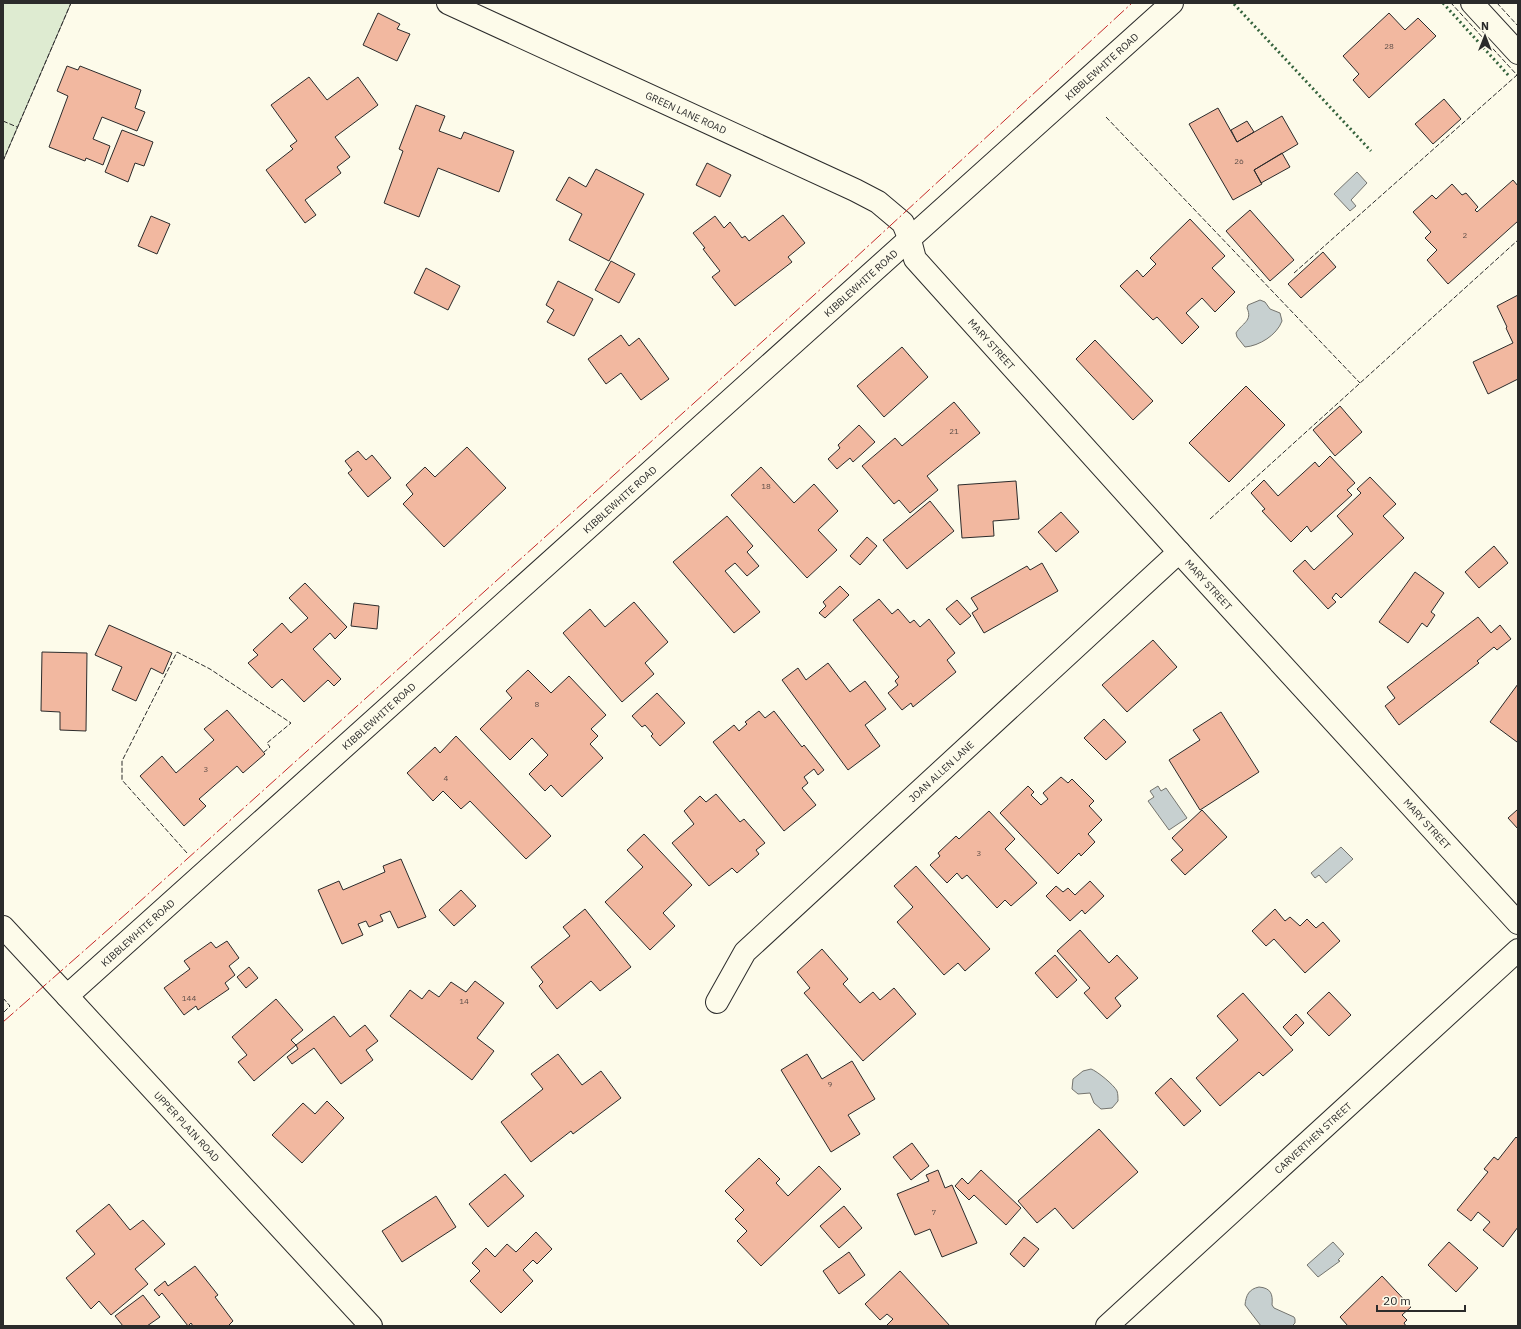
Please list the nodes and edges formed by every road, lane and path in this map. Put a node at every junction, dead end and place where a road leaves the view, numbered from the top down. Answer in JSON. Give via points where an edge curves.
{"nodes":[{"id":1,"x":448,"y":3,"type":"edge"},
{"id":2,"x":1172,"y":3,"type":"edge"},
{"id":3,"x":1472,"y":3,"type":"edge"},
{"id":4,"x":1518,"y":53,"type":"edge"},
{"id":5,"x":910,"y":240,"type":"junction"},
{"id":6,"x":1179,"y":552,"type":"junction"},
{"id":7,"x":1518,"y":923,"type":"edge"},
{"id":8,"x":3,"y":926,"type":"edge"},
{"id":9,"x":1518,"y":950,"type":"edge"},
{"id":10,"x":67,"y":996,"type":"junction"},
{"id":11,"x":717,"y":1002,"type":"dead end"},
{"id":12,"x":371,"y":1326,"type":"edge"},
{"id":13,"x":1107,"y":1326,"type":"edge"}],
"edges":[{"from":1,"to":5,"type":"street","name":"GREEN LANE ROAD","via":[[855,190],[878,202],[903,223]]},
{"from":2,"to":5,"type":"street","name":"KIBBLEWHITE ROAD"},
{"from":3,"to":4,"type":"street"},
{"from":5,"to":6,"type":"street","name":"MARY STREET","via":[[915,259]]},
{"from":5,"to":10,"type":"street","name":"KIBBLEWHITE ROAD"},
{"from":6,"to":7,"type":"street","name":"MARY STREET"},
{"from":6,"to":11,"type":"street","name":"JOAN ALLEN LANE","via":[[745,952]]},
{"from":8,"to":10,"type":"street","name":"UPPER PLAIN ROAD"},
{"from":9,"to":13,"type":"street","name":"CARVERTHEN STREET"},
{"from":10,"to":12,"type":"street","name":"UPPER PLAIN ROAD"}]}
